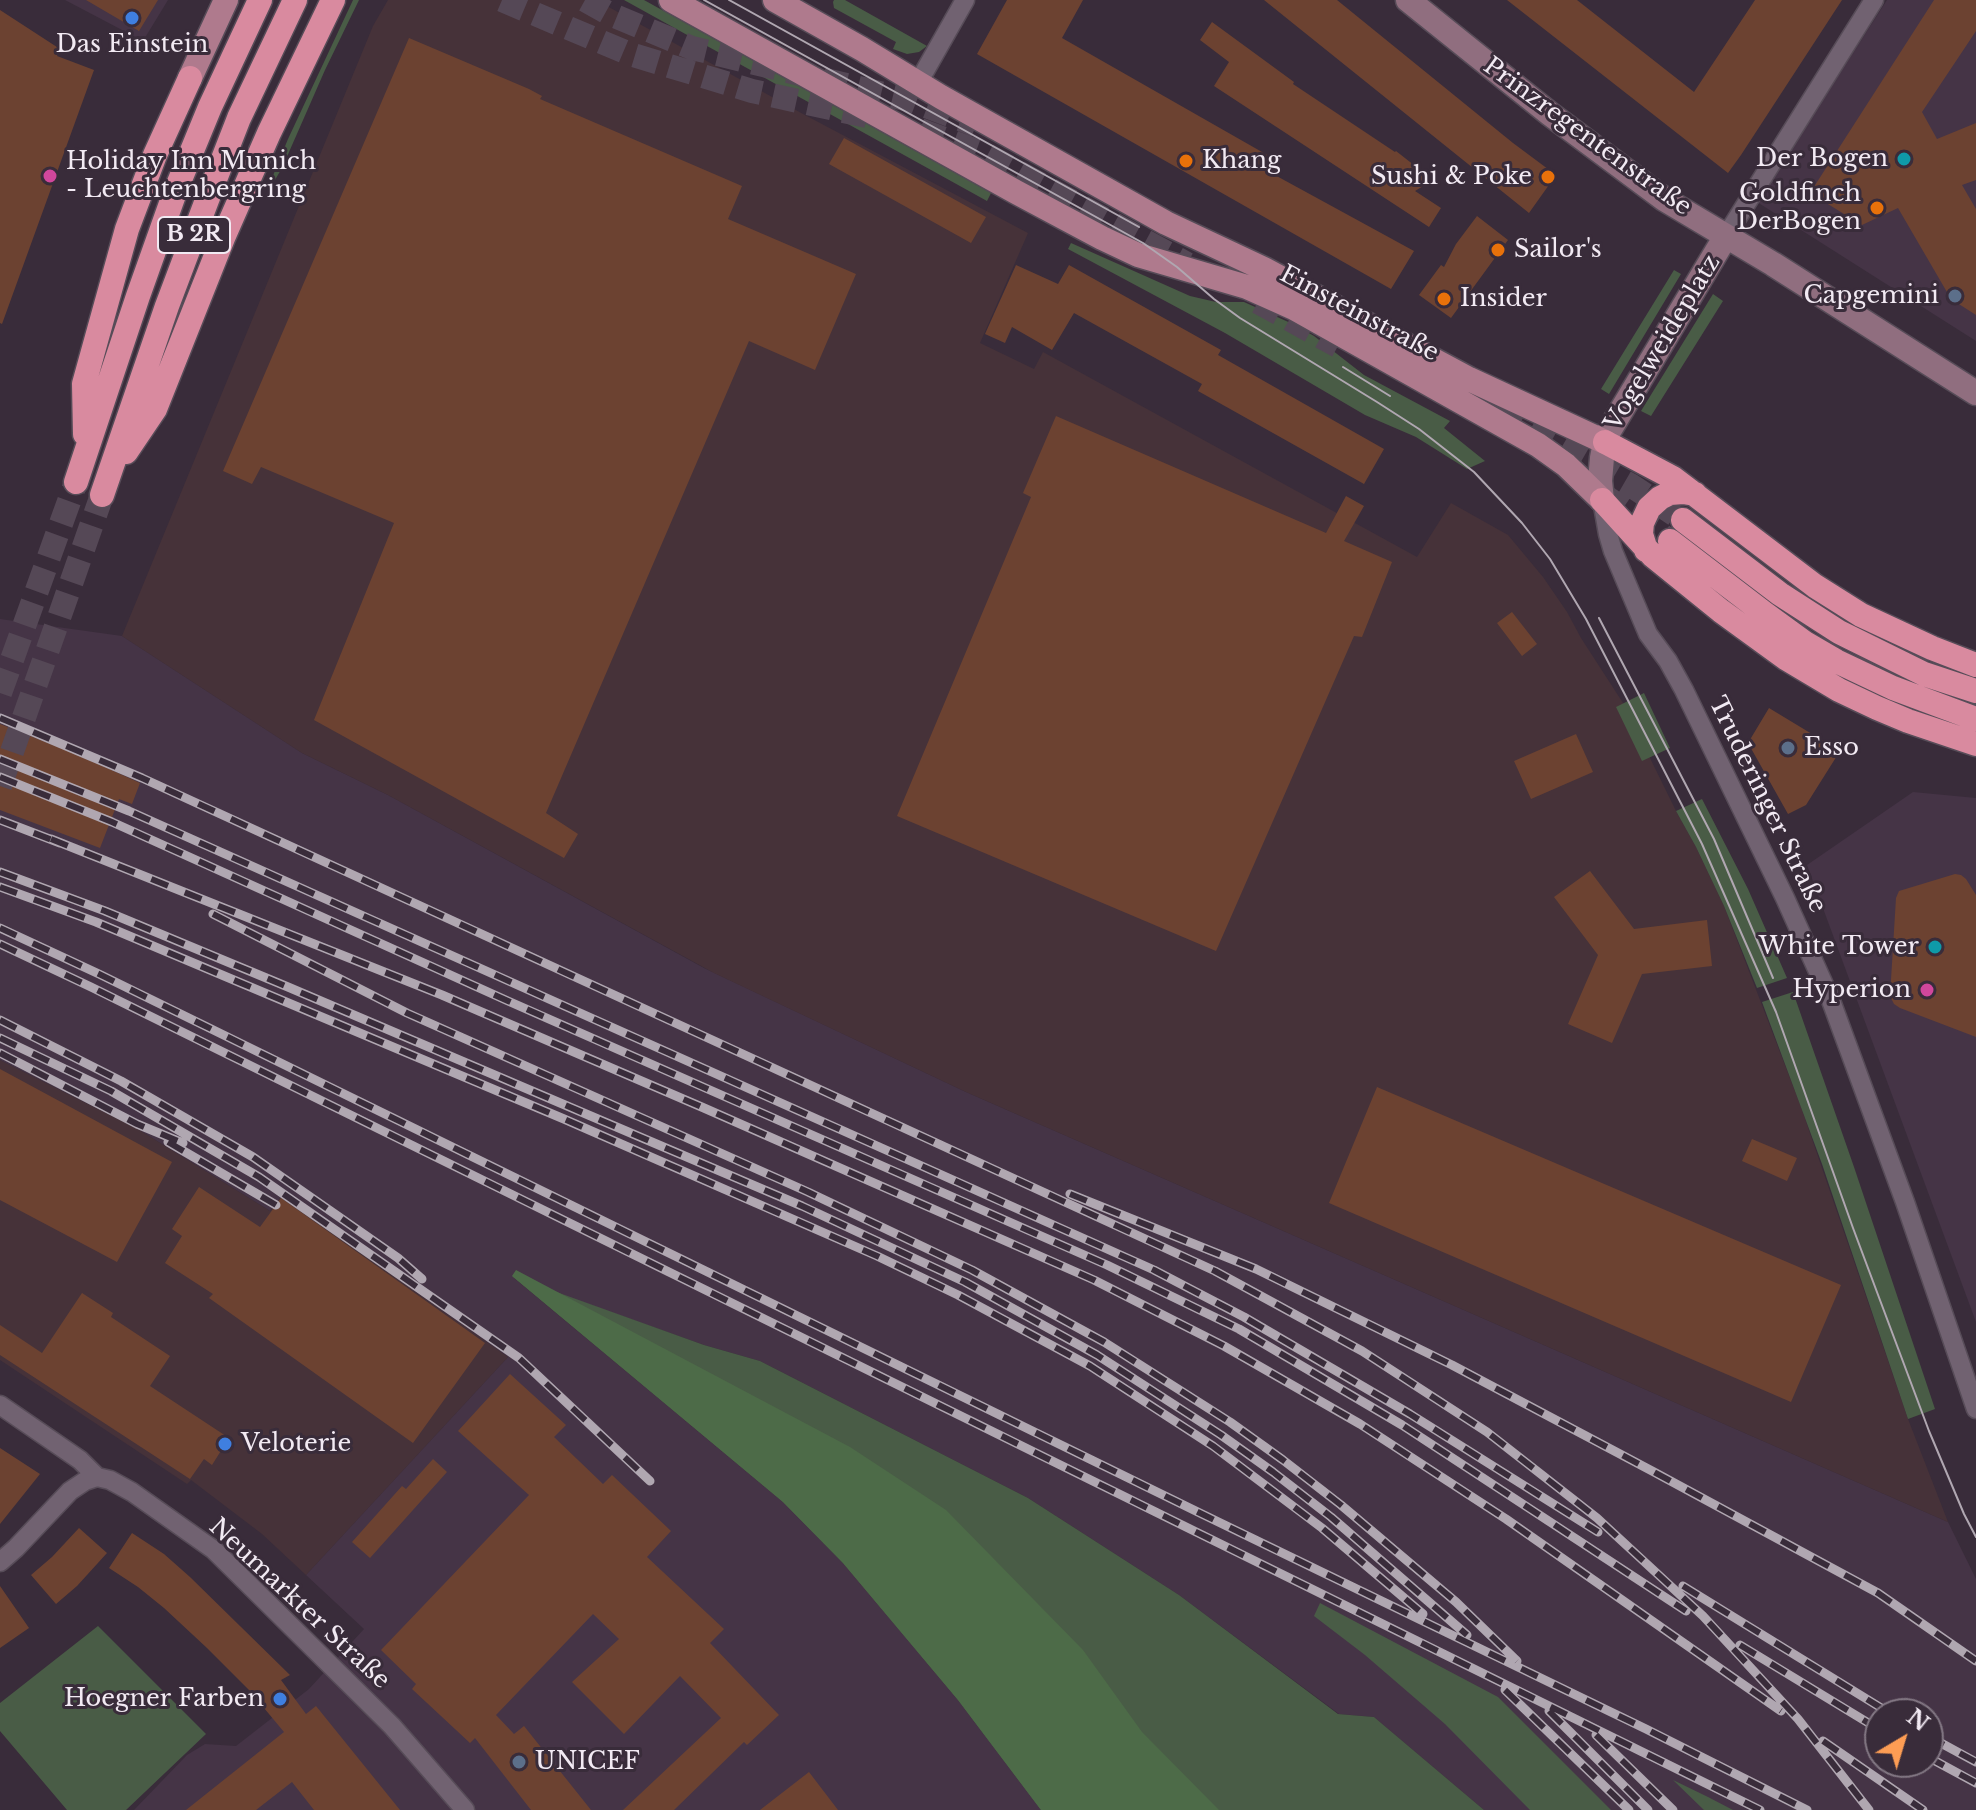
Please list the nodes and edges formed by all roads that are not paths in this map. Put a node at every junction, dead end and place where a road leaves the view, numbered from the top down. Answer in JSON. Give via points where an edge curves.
{"nodes":[{"id":1,"x":226,"y":0,"type":"edge"},
{"id":2,"x":260,"y":0,"type":"edge"},
{"id":3,"x":295,"y":0,"type":"edge"},
{"id":4,"x":333,"y":0,"type":"edge"},
{"id":5,"x":671,"y":0,"type":"edge"},
{"id":6,"x":775,"y":0,"type":"edge"},
{"id":7,"x":965,"y":0,"type":"edge"},
{"id":8,"x":1408,"y":0,"type":"edge"},
{"id":9,"x":1874,"y":0,"type":"edge"},
{"id":10,"x":190,"y":78,"type":"joint"},
{"id":11,"x":918,"y":83,"type":"junction"},
{"id":12,"x":1726,"y":236,"type":"junction"},
{"id":13,"x":1976,"y":393,"type":"edge"},
{"id":14,"x":1605,"y":442,"type":"junction"},
{"id":15,"x":85,"y":453,"type":"junction"},
{"id":16,"x":76,"y":482,"type":"tunnel mouth"},
{"id":17,"x":1695,"y":494,"type":"junction"},
{"id":18,"x":1602,"y":500,"type":"junction"},
{"id":19,"x":1683,"y":520,"type":"tunnel mouth"},
{"id":20,"x":1670,"y":541,"type":"tunnel mouth"},
{"id":21,"x":1646,"y":550,"type":"junction"},
{"id":22,"x":1976,"y":665,"type":"edge"},
{"id":23,"x":1976,"y":691,"type":"edge"},
{"id":24,"x":1976,"y":719,"type":"edge"},
{"id":25,"x":1976,"y":744,"type":"edge"},
{"id":26,"x":0,"y":1405,"type":"edge"},
{"id":27,"x":1976,"y":1409,"type":"edge"},
{"id":28,"x":97,"y":1477,"type":"junction"},
{"id":29,"x":0,"y":1562,"type":"edge"},
{"id":30,"x":465,"y":1810,"type":"edge"}],
"edges":[{"from":1,"to":10,"type":"main road","number":"B 2R"},
{"from":2,"to":15,"type":"highway","number":"B 2R","via":[[175,192]]},
{"from":3,"to":4,"type":"highway","number":"B 2R","via":[[207,200],[106,486],[155,409],[223,238]]},
{"from":5,"to":18,"type":"main road","name":"Einsteinstraße","via":[[1102,238],[1294,308],[1530,439]]},
{"from":6,"to":11,"type":"main road","name":"Einsteinstraße"},
{"from":7,"to":11,"type":"street"},
{"from":8,"to":12,"type":"main road","name":"Prinzregentenstraße","via":[[1664,199]]},
{"from":9,"to":12,"type":"street"},
{"from":10,"to":15,"type":"highway","number":"B 2R","via":[[123,243],[84,384]]},
{"from":11,"to":14,"type":"main road","name":"Einsteinstraße","via":[[1166,223],[1469,379]]},
{"from":12,"to":13,"type":"main road","name":"Prinzregentenstraße"},
{"from":12,"to":14,"type":"main road","name":"Vogelweideplatz"},
{"from":14,"to":17,"type":"highway","name":"Einsteinstraße"},
{"from":14,"to":18,"type":"main road","name":"Vogelweideplatz"},
{"from":15,"to":16,"type":"highway","number":"B 2R"},
{"from":17,"to":21,"type":"highway","via":[[1670,493],[1649,508],[1641,527]]},
{"from":17,"to":22,"type":"highway","name":"Einsteinstraße","via":[[1861,615]]},
{"from":18,"to":21,"type":"highway","name":"Einsteinstraße"},
{"from":18,"to":27,"type":"street","name":"Truderinger Straße","via":[[1613,551],[1648,634],[1684,690],[1830,998]]},
{"from":19,"to":23,"type":"highway","via":[[1839,632],[1924,674]]},
{"from":20,"to":24,"type":"highway","via":[[1805,643],[1893,688]]},
{"from":21,"to":25,"type":"highway","name":"Einsteinstraße","via":[[1810,674],[1877,708]]},
{"from":26,"to":28,"type":"street","name":"Neumarkter Straße"},
{"from":28,"to":29,"type":"street","via":[[70,1491]]},
{"from":28,"to":30,"type":"street","name":"Neumarkter Straße","via":[[132,1492],[214,1550],[392,1726]]}]}
